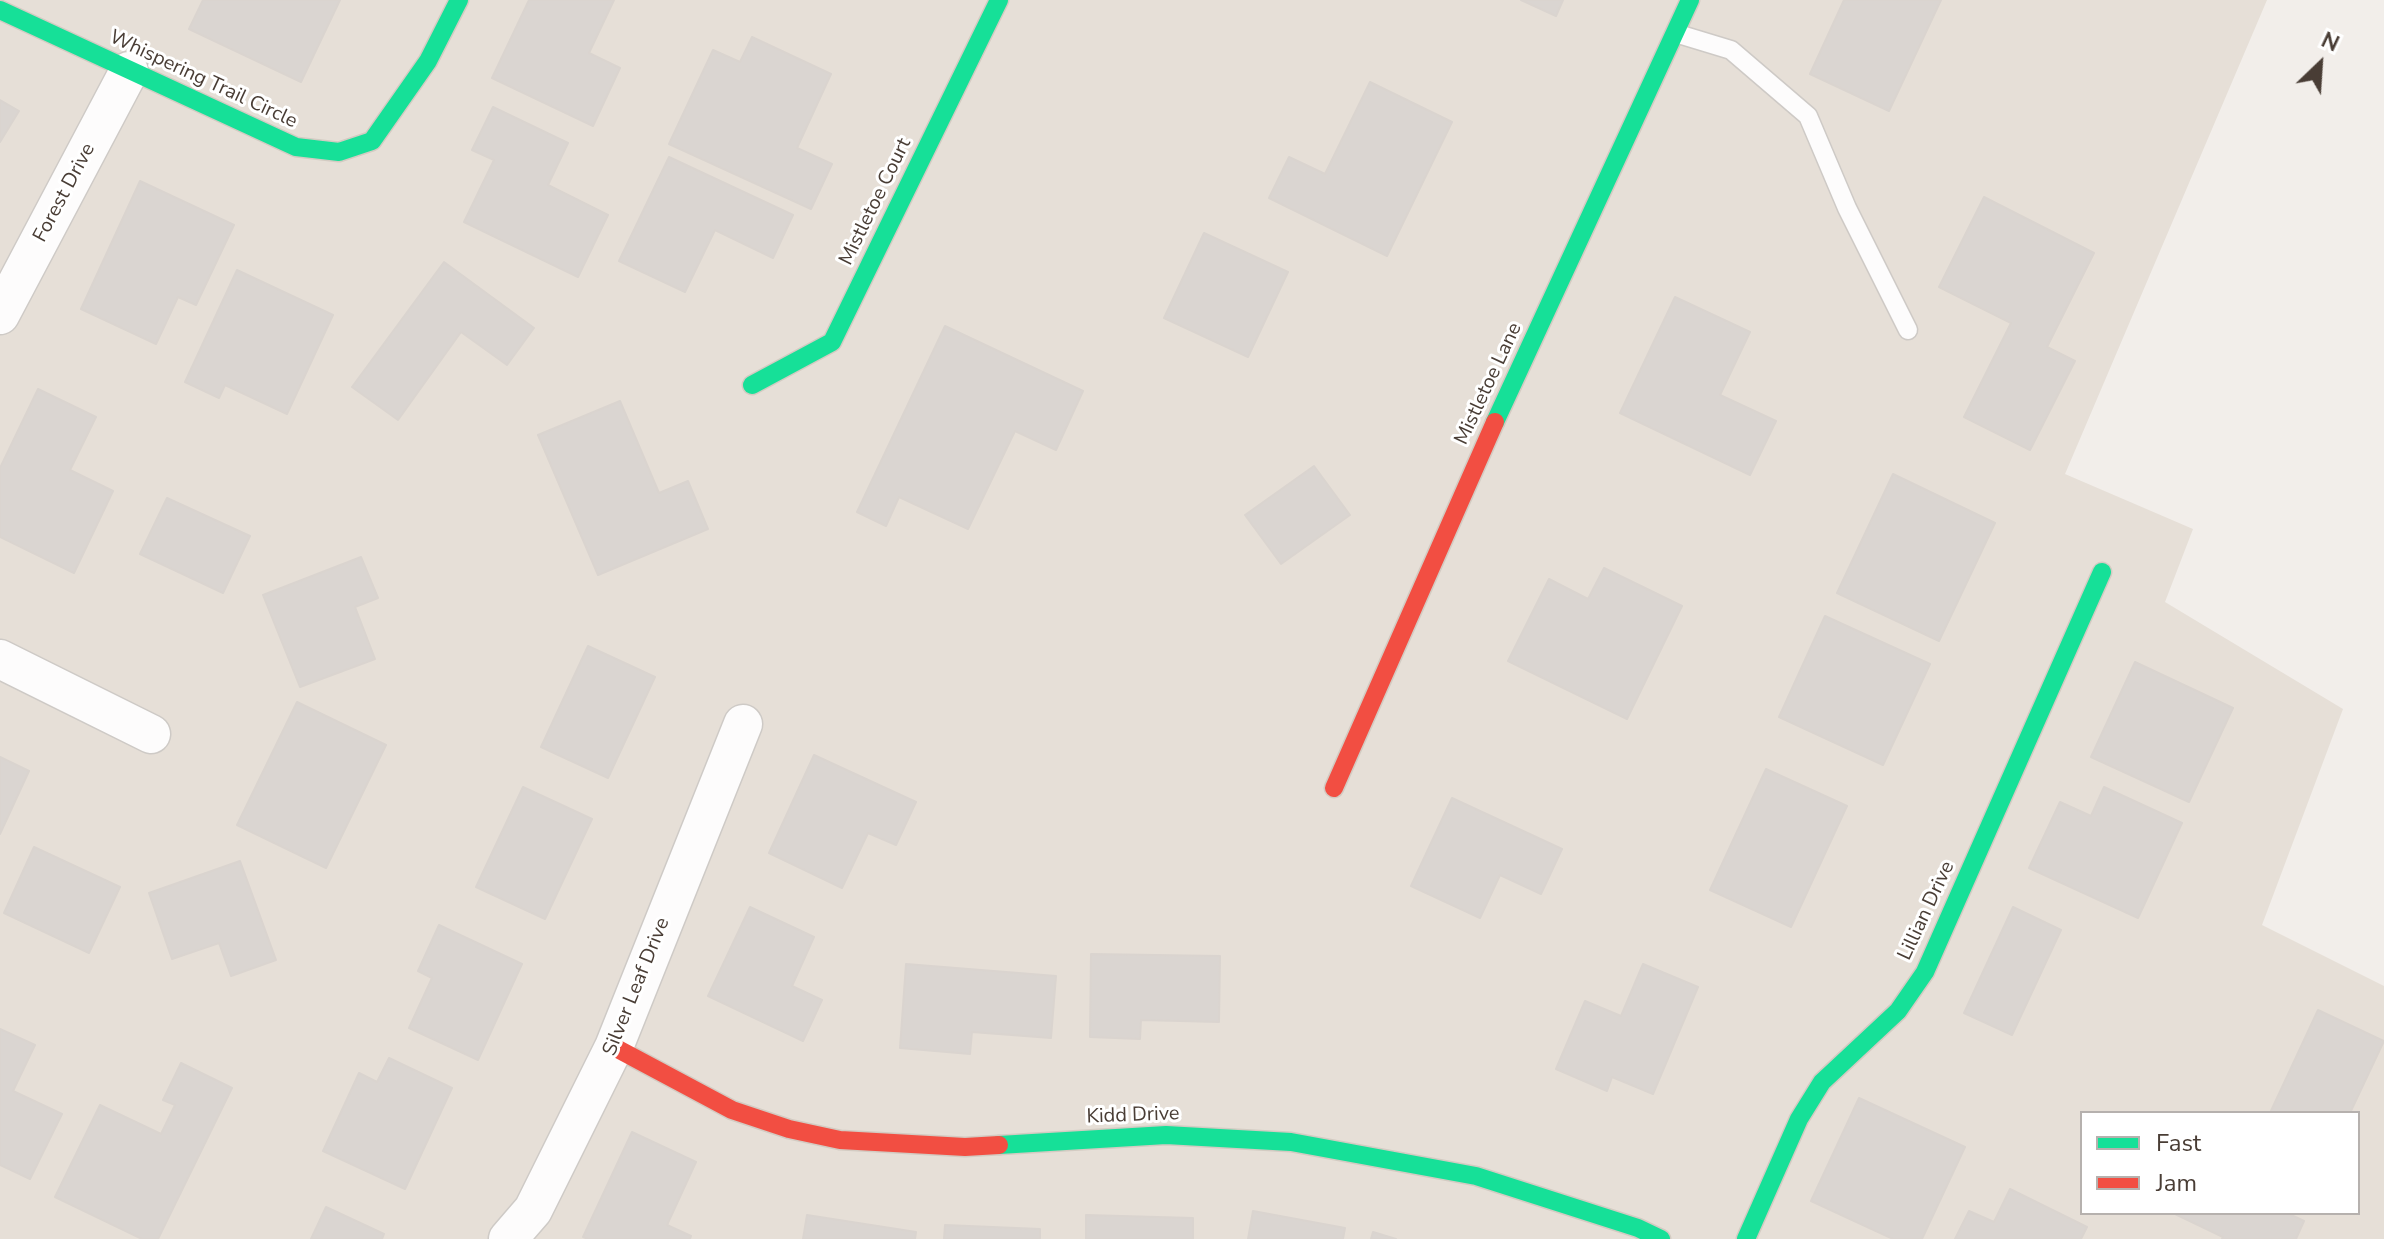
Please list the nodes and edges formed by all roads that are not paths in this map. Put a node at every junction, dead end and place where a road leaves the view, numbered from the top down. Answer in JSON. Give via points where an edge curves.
{"nodes":[{"id":1,"x":459,"y":0,"type":"edge"},
{"id":2,"x":999,"y":0,"type":"edge"},
{"id":3,"x":1690,"y":0,"type":"edge"},
{"id":4,"x":0,"y":10,"type":"edge"},
{"id":5,"x":1675,"y":33,"type":"junction"},
{"id":6,"x":129,"y":71,"type":"junction"},
{"id":7,"x":0,"y":315,"type":"edge"},
{"id":8,"x":1908,"y":330,"type":"dead end"},
{"id":9,"x":752,"y":385,"type":"dead end"},
{"id":10,"x":2102,"y":572,"type":"dead end"},
{"id":11,"x":0,"y":659,"type":"edge"},
{"id":12,"x":743,"y":724,"type":"dead end"},
{"id":13,"x":151,"y":734,"type":"dead end"},
{"id":14,"x":1334,"y":788,"type":"dead end"},
{"id":15,"x":614,"y":1047,"type":"junction"},
{"id":16,"x":508,"y":1239,"type":"edge"},
{"id":17,"x":1661,"y":1239,"type":"edge"},
{"id":18,"x":1746,"y":1239,"type":"edge"}],
"edges":[{"from":1,"to":6,"type":"street","name":"Whispering Trail Circle","via":[[428,61],[372,141],[339,152],[296,147]]},
{"from":2,"to":9,"type":"street","name":"Mistletoe Court","via":[[832,342]]},
{"from":3,"to":5,"type":"street","name":"Mistletoe Lane"},
{"from":4,"to":6,"type":"street","name":"Whispering Trail Circle"},
{"from":5,"to":8,"type":"lane","via":[[1731,50],[1808,116]]},
{"from":5,"to":14,"type":"street","name":"Mistletoe Lane"},
{"from":6,"to":7,"type":"street","name":"Forest Drive"},
{"from":10,"to":18,"type":"street","name":"Lillian Drive","via":[[1925,972],[1898,1011],[1822,1082],[1799,1119]]},
{"from":11,"to":13,"type":"street"},
{"from":12,"to":15,"type":"street","name":"Silver Leaf Drive"},
{"from":15,"to":16,"type":"street","name":"Silver Leaf Drive","via":[[533,1210]]},
{"from":15,"to":17,"type":"street","name":"Kidd Drive","via":[[732,1110],[840,1140],[965,1147],[1166,1135],[1291,1142],[1476,1176]]}]}
